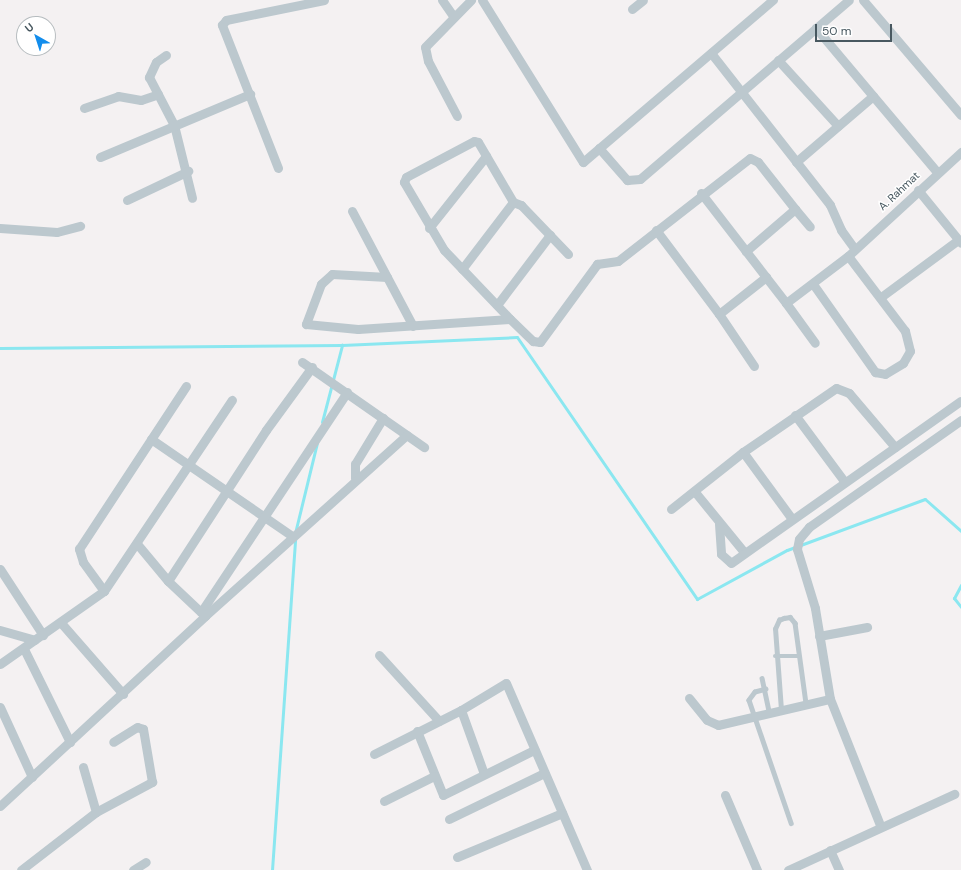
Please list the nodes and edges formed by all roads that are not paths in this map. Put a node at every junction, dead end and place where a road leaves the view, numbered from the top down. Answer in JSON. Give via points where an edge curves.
{"nodes":[{"id":1,"x":324,"y":0,"type":"edge"},
{"id":2,"x":442,"y":0,"type":"edge"},
{"id":3,"x":471,"y":0,"type":"edge"},
{"id":4,"x":482,"y":0,"type":"edge"},
{"id":5,"x":643,"y":0,"type":"edge"},
{"id":6,"x":773,"y":0,"type":"edge"},
{"id":7,"x":849,"y":0,"type":"edge"},
{"id":8,"x":864,"y":0,"type":"edge"},
{"id":9,"x":632,"y":9,"type":"dead end"},
{"id":10,"x":453,"y":16,"type":"junction"},
{"id":11,"x":816,"y":28,"type":"junction"},
{"id":12,"x":711,"y":53,"type":"junction"},
{"id":13,"x":166,"y":55,"type":"dead end"},
{"id":14,"x":778,"y":60,"type":"junction"},
{"id":15,"x":742,"y":91,"type":"junction"},
{"id":16,"x":158,"y":94,"type":"junction"},
{"id":17,"x":250,"y":94,"type":"junction"},
{"id":18,"x":873,"y":96,"type":"junction"},
{"id":19,"x":84,"y":108,"type":"dead end"},
{"id":20,"x":961,"y":115,"type":"edge"},
{"id":21,"x":457,"y":116,"type":"dead end"},
{"id":22,"x":174,"y":125,"type":"junction"},
{"id":23,"x":838,"y":126,"type":"junction"},
{"id":24,"x":599,"y":148,"type":"junction"},
{"id":25,"x":961,"y":152,"type":"edge"},
{"id":26,"x":486,"y":156,"type":"junction"},
{"id":27,"x":100,"y":157,"type":"dead end"},
{"id":28,"x":796,"y":162,"type":"junction"},
{"id":29,"x":278,"y":168,"type":"dead end"},
{"id":30,"x":188,"y":171,"type":"junction"},
{"id":31,"x":937,"y":172,"type":"junction"},
{"id":32,"x":918,"y":190,"type":"junction"},
{"id":33,"x":701,"y":193,"type":"junction"},
{"id":34,"x":192,"y":198,"type":"dead end"},
{"id":35,"x":127,"y":200,"type":"dead end"},
{"id":36,"x":513,"y":202,"type":"junction"},
{"id":37,"x":795,"y":209,"type":"junction"},
{"id":38,"x":352,"y":211,"type":"dead end"},
{"id":39,"x":80,"y":226,"type":"dead end"},
{"id":40,"x":810,"y":227,"type":"dead end"},
{"id":41,"x":0,"y":228,"type":"edge"},
{"id":42,"x":429,"y":228,"type":"junction"},
{"id":43,"x":656,"y":230,"type":"junction"},
{"id":44,"x":550,"y":235,"type":"junction"},
{"id":45,"x":960,"y":242,"type":"edge"},
{"id":46,"x":854,"y":248,"type":"junction"},
{"id":47,"x":746,"y":251,"type":"junction"},
{"id":48,"x":568,"y":254,"type":"dead end"},
{"id":49,"x":848,"y":256,"type":"junction"},
{"id":50,"x":462,"y":269,"type":"junction"},
{"id":51,"x":387,"y":277,"type":"junction"},
{"id":52,"x":766,"y":277,"type":"junction"},
{"id":53,"x":813,"y":284,"type":"junction"},
{"id":54,"x":881,"y":297,"type":"junction"},
{"id":55,"x":786,"y":303,"type":"junction"},
{"id":56,"x":497,"y":304,"type":"junction"},
{"id":57,"x":719,"y":314,"type":"junction"},
{"id":58,"x":510,"y":319,"type":"junction"},
{"id":59,"x":413,"y":326,"type":"junction"},
{"id":60,"x":815,"y":343,"type":"dead end"},
{"id":61,"x":302,"y":362,"type":"dead end"},
{"id":62,"x":754,"y":366,"type":"dead end"},
{"id":63,"x":312,"y":367,"type":"junction"},
{"id":64,"x":186,"y":386,"type":"dead end"},
{"id":65,"x":347,"y":392,"type":"junction"},
{"id":66,"x":232,"y":400,"type":"dead end"},
{"id":67,"x":961,"y":401,"type":"edge"},
{"id":68,"x":795,"y":415,"type":"junction"},
{"id":69,"x":383,"y":418,"type":"junction"},
{"id":70,"x":961,"y":420,"type":"edge"},
{"id":71,"x":407,"y":435,"type":"junction"},
{"id":72,"x":151,"y":439,"type":"junction"},
{"id":73,"x":424,"y":447,"type":"dead end"},
{"id":74,"x":895,"y":447,"type":"junction"},
{"id":75,"x":743,"y":452,"type":"junction"},
{"id":76,"x":188,"y":464,"type":"junction"},
{"id":77,"x":355,"y":478,"type":"junction"},
{"id":78,"x":844,"y":481,"type":"junction"},
{"id":79,"x":227,"y":491,"type":"junction"},
{"id":80,"x":696,"y":492,"type":"junction"},
{"id":81,"x":670,"y":509,"type":"dead end"},
{"id":82,"x":264,"y":518,"type":"junction"},
{"id":83,"x":792,"y":519,"type":"junction"},
{"id":84,"x":719,"y":524,"type":"junction"},
{"id":85,"x":294,"y":535,"type":"junction"},
{"id":86,"x":138,"y":545,"type":"junction"},
{"id":87,"x":744,"y":552,"type":"junction"},
{"id":88,"x":0,"y":569,"type":"edge"},
{"id":89,"x":168,"y":581,"type":"junction"},
{"id":90,"x":104,"y":591,"type":"junction"},
{"id":91,"x":203,"y":614,"type":"junction"},
{"id":92,"x":62,"y":624,"type":"junction"},
{"id":93,"x":867,"y":627,"type":"dead end"},
{"id":94,"x":0,"y":630,"type":"edge"},
{"id":95,"x":43,"y":635,"type":"junction"},
{"id":96,"x":819,"y":636,"type":"junction"},
{"id":97,"x":35,"y":640,"type":"junction"},
{"id":98,"x":24,"y":649,"type":"junction"},
{"id":99,"x":379,"y":654,"type":"dead end"},
{"id":100,"x":775,"y":656,"type":"junction"},
{"id":101,"x":799,"y":656,"type":"junction"},
{"id":102,"x":0,"y":664,"type":"edge"},
{"id":103,"x":762,"y":678,"type":"dead end"},
{"id":104,"x":766,"y":689,"type":"junction"},
{"id":105,"x":123,"y":694,"type":"junction"},
{"id":106,"x":689,"y":698,"type":"dead end"},
{"id":107,"x":830,"y":699,"type":"junction"},
{"id":108,"x":806,"y":703,"type":"junction"},
{"id":109,"x":0,"y":707,"type":"edge"},
{"id":110,"x":461,"y":710,"type":"junction"},
{"id":111,"x":781,"y":710,"type":"junction"},
{"id":112,"x":769,"y":712,"type":"junction"},
{"id":113,"x":752,"y":717,"type":"junction"},
{"id":114,"x":438,"y":721,"type":"junction"},
{"id":115,"x":418,"y":731,"type":"junction"},
{"id":116,"x":70,"y":742,"type":"junction"},
{"id":117,"x":113,"y":742,"type":"dead end"},
{"id":118,"x":534,"y":750,"type":"junction"},
{"id":119,"x":374,"y":754,"type":"dead end"},
{"id":120,"x":83,"y":767,"type":"dead end"},
{"id":121,"x":544,"y":773,"type":"junction"},
{"id":122,"x":484,"y":774,"type":"junction"},
{"id":123,"x":434,"y":776,"type":"junction"},
{"id":124,"x":32,"y":777,"type":"junction"},
{"id":125,"x":954,"y":794,"type":"dead end"},
{"id":126,"x":725,"y":795,"type":"dead end"},
{"id":127,"x":384,"y":801,"type":"dead end"},
{"id":128,"x":0,"y":806,"type":"edge"},
{"id":129,"x":96,"y":812,"type":"junction"},
{"id":130,"x":562,"y":813,"type":"junction"},
{"id":131,"x":449,"y":818,"type":"dead end"},
{"id":132,"x":790,"y":823,"type":"dead end"},
{"id":133,"x":880,"y":825,"type":"junction"},
{"id":134,"x":830,"y":850,"type":"junction"},
{"id":135,"x":457,"y":857,"type":"dead end"},
{"id":136,"x":146,"y":862,"type":"dead end"},
{"id":137,"x":21,"y":870,"type":"edge"},
{"id":138,"x":133,"y":870,"type":"edge"},
{"id":139,"x":587,"y":870,"type":"edge"},
{"id":140,"x":757,"y":870,"type":"edge"},
{"id":141,"x":788,"y":870,"type":"edge"},
{"id":142,"x":839,"y":870,"type":"edge"}],
"edges":[{"from":1,"to":17,"type":"street","via":[[224,22],[222,31]]},
{"from":2,"to":10,"type":"street"},
{"from":3,"to":10,"type":"street"},
{"from":4,"to":24,"type":"street","via":[[583,162]]},
{"from":5,"to":9,"type":"street"},
{"from":6,"to":12,"type":"street"},
{"from":7,"to":11,"type":"street"},
{"from":8,"to":20,"type":"street"},
{"from":10,"to":21,"type":"street","via":[[428,40],[424,52]]},
{"from":11,"to":14,"type":"street"},
{"from":11,"to":18,"type":"street"},
{"from":12,"to":15,"type":"street"},
{"from":12,"to":24,"type":"street"},
{"from":13,"to":16,"type":"street","via":[[149,72]]},
{"from":14,"to":15,"type":"street"},
{"from":14,"to":23,"type":"street"},
{"from":15,"to":24,"type":"street","via":[[635,182],[627,180]]},
{"from":15,"to":28,"type":"street"},
{"from":16,"to":19,"type":"street","via":[[141,100],[118,96]]},
{"from":16,"to":22,"type":"street"},
{"from":17,"to":22,"type":"street"},
{"from":17,"to":29,"type":"street"},
{"from":18,"to":23,"type":"street"},
{"from":18,"to":31,"type":"street"},
{"from":22,"to":27,"type":"street"},
{"from":22,"to":30,"type":"street"},
{"from":23,"to":28,"type":"street"},
{"from":25,"to":31,"type":"street","name":"A. Rahmat"},
{"from":26,"to":36,"type":"street"},
{"from":26,"to":42,"type":"street"},
{"from":26,"to":42,"type":"street","via":[[474,140],[406,177],[404,182]]},
{"from":28,"to":46,"type":"street","via":[[830,205],[841,230]]},
{"from":30,"to":34,"type":"street"},
{"from":30,"to":35,"type":"street"},
{"from":31,"to":32,"type":"street","name":"A. Rahmat"},
{"from":32,"to":45,"type":"street"},
{"from":32,"to":46,"type":"street","name":"A. Rahmat"},
{"from":33,"to":37,"type":"street","via":[[750,158],[758,162]]},
{"from":33,"to":43,"type":"street"},
{"from":33,"to":47,"type":"street"},
{"from":36,"to":44,"type":"street","via":[[521,205]]},
{"from":36,"to":50,"type":"street"},
{"from":37,"to":40,"type":"street"},
{"from":37,"to":47,"type":"street"},
{"from":38,"to":51,"type":"street"},
{"from":39,"to":41,"type":"street","via":[[57,232]]},
{"from":42,"to":50,"type":"street"},
{"from":43,"to":57,"type":"street"},
{"from":43,"to":58,"type":"street","via":[[618,261],[597,264],[540,342],[533,341]]},
{"from":44,"to":48,"type":"street"},
{"from":44,"to":56,"type":"street"},
{"from":45,"to":54,"type":"street"},
{"from":46,"to":49,"type":"street","name":"A. Rahmat"},
{"from":47,"to":52,"type":"street"},
{"from":49,"to":53,"type":"street","name":"A. Rahmat"},
{"from":49,"to":54,"type":"street"},
{"from":50,"to":56,"type":"street"},
{"from":51,"to":59,"type":"street"},
{"from":51,"to":59,"type":"street","via":[[332,274],[321,284],[306,324],[358,329]]},
{"from":52,"to":55,"type":"street"},
{"from":52,"to":57,"type":"street"},
{"from":53,"to":54,"type":"street","via":[[869,365],[880,374],[902,363],[910,351],[905,331]]},
{"from":53,"to":55,"type":"street","name":"A. Rahmat"},
{"from":55,"to":60,"type":"street"},
{"from":56,"to":58,"type":"street"},
{"from":57,"to":62,"type":"street"},
{"from":58,"to":59,"type":"street"},
{"from":61,"to":63,"type":"street"},
{"from":63,"to":65,"type":"street"},
{"from":63,"to":79,"type":"street"},
{"from":64,"to":72,"type":"street"},
{"from":65,"to":69,"type":"street"},
{"from":65,"to":82,"type":"street"},
{"from":66,"to":76,"type":"street"},
{"from":67,"to":74,"type":"street"},
{"from":68,"to":74,"type":"street","via":[[829,391],[840,388],[849,392]]},
{"from":68,"to":75,"type":"street"},
{"from":68,"to":78,"type":"street"},
{"from":69,"to":71,"type":"street"},
{"from":69,"to":77,"type":"street","via":[[355,464]]},
{"from":70,"to":96,"type":"street","via":[[809,527],[799,539],[797,549],[816,608]]},
{"from":71,"to":73,"type":"street"},
{"from":71,"to":77,"type":"street"},
{"from":72,"to":76,"type":"street"},
{"from":72,"to":90,"type":"street","via":[[79,549],[83,562]]},
{"from":74,"to":78,"type":"street"},
{"from":75,"to":80,"type":"street"},
{"from":75,"to":83,"type":"street"},
{"from":76,"to":79,"type":"street"},
{"from":76,"to":86,"type":"street"},
{"from":77,"to":85,"type":"street"},
{"from":78,"to":83,"type":"street"},
{"from":79,"to":82,"type":"street"},
{"from":79,"to":89,"type":"street"},
{"from":80,"to":81,"type":"street"},
{"from":80,"to":84,"type":"street"},
{"from":82,"to":85,"type":"street"},
{"from":82,"to":91,"type":"street"},
{"from":83,"to":87,"type":"street"},
{"from":84,"to":87,"type":"street"},
{"from":84,"to":87,"type":"street","via":[[718,539],[725,560],[731,563]]},
{"from":85,"to":91,"type":"street"},
{"from":86,"to":89,"type":"street"},
{"from":86,"to":90,"type":"street"},
{"from":88,"to":95,"type":"street"},
{"from":89,"to":91,"type":"street"},
{"from":90,"to":92,"type":"street"},
{"from":91,"to":105,"type":"street"},
{"from":92,"to":95,"type":"street"},
{"from":92,"to":105,"type":"street"},
{"from":93,"to":96,"type":"street"},
{"from":94,"to":97,"type":"street"},
{"from":95,"to":97,"type":"street"},
{"from":96,"to":107,"type":"street"},
{"from":97,"to":98,"type":"street"},
{"from":98,"to":102,"type":"street"},
{"from":98,"to":116,"type":"street"},
{"from":99,"to":114,"type":"street"},
{"from":100,"to":101,"type":"lane"},
{"from":100,"to":101,"type":"lane","via":[[779,620],[790,617],[795,623]]},
{"from":100,"to":111,"type":"lane"},
{"from":101,"to":108,"type":"lane"},
{"from":103,"to":104,"type":"lane"},
{"from":104,"to":112,"type":"lane"},
{"from":104,"to":113,"type":"lane","via":[[750,696]]},
{"from":105,"to":116,"type":"street"},
{"from":106,"to":113,"type":"street","via":[[707,720],[718,725]]},
{"from":107,"to":108,"type":"street"},
{"from":107,"to":133,"type":"street"},
{"from":108,"to":111,"type":"street"},
{"from":109,"to":124,"type":"street"},
{"from":110,"to":114,"type":"street"},
{"from":110,"to":118,"type":"street","via":[[506,683]]},
{"from":110,"to":122,"type":"street"},
{"from":111,"to":112,"type":"street"},
{"from":112,"to":113,"type":"street"},
{"from":113,"to":132,"type":"lane"},
{"from":114,"to":115,"type":"street"},
{"from":115,"to":119,"type":"street"},
{"from":115,"to":123,"type":"street"},
{"from":116,"to":124,"type":"street"},
{"from":117,"to":129,"type":"street","via":[[141,727],[153,779]]},
{"from":118,"to":121,"type":"street"},
{"from":118,"to":122,"type":"street"},
{"from":120,"to":129,"type":"street"},
{"from":121,"to":130,"type":"street"},
{"from":121,"to":131,"type":"street"},
{"from":122,"to":123,"type":"street","via":[[445,795],[441,794]]},
{"from":123,"to":127,"type":"street"},
{"from":124,"to":128,"type":"street"},
{"from":125,"to":133,"type":"street"},
{"from":126,"to":140,"type":"street"},
{"from":129,"to":137,"type":"street"},
{"from":130,"to":135,"type":"street"},
{"from":130,"to":139,"type":"street"},
{"from":133,"to":134,"type":"street"},
{"from":134,"to":141,"type":"street"},
{"from":134,"to":142,"type":"street"},
{"from":136,"to":138,"type":"street"}]}
